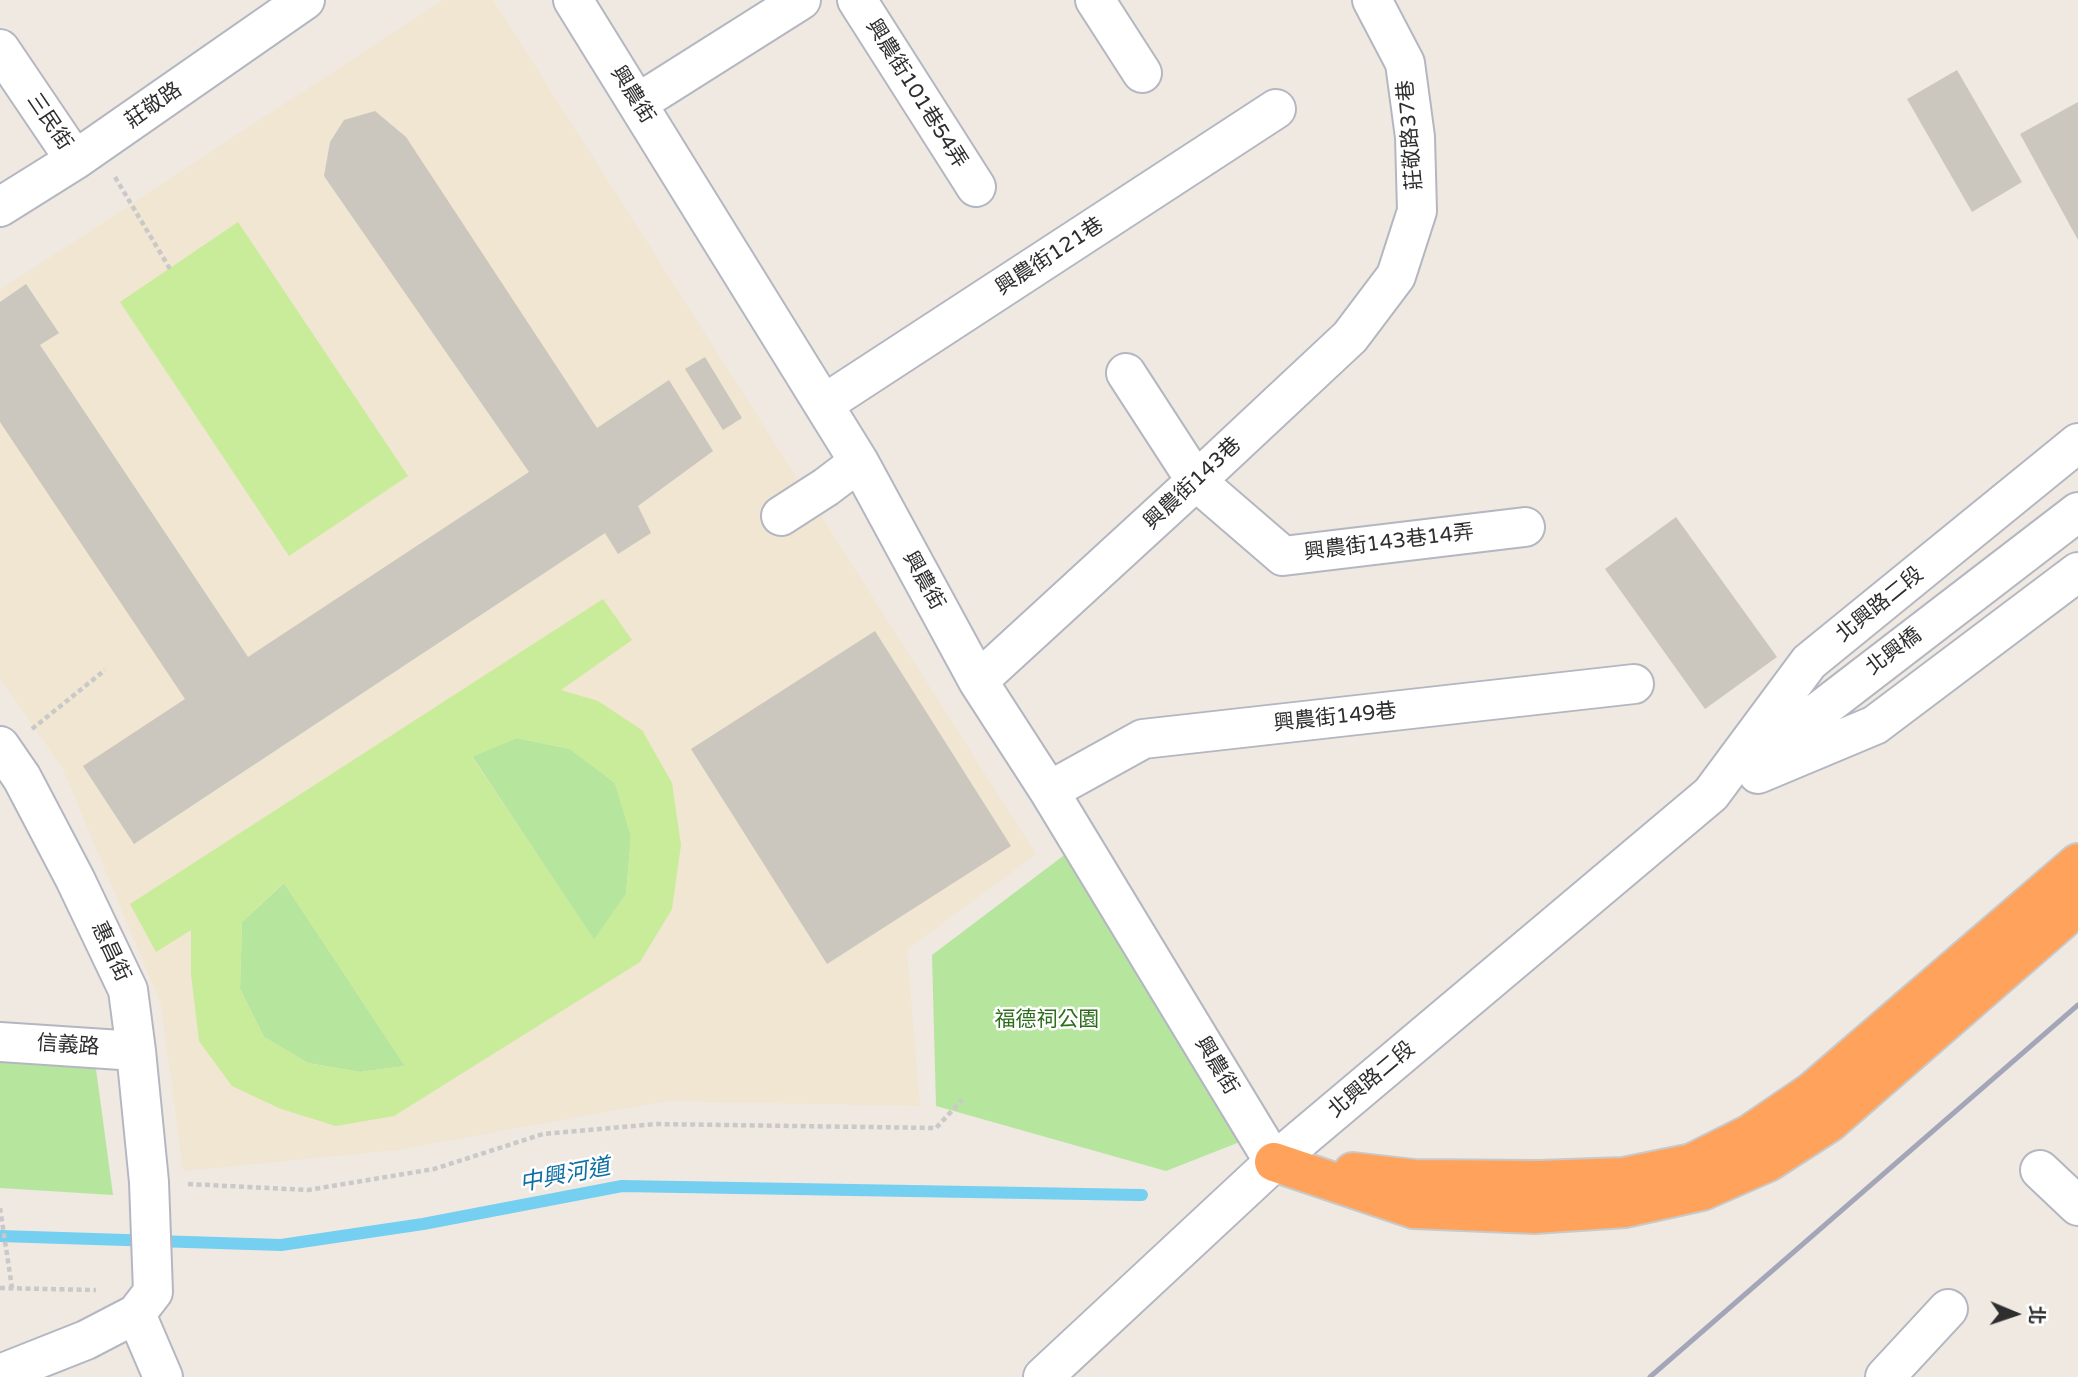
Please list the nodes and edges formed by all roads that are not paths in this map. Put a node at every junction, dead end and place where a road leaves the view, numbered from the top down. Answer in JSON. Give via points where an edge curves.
{"nodes":[{"id":1,"x":305,"y":0,"type":"edge"},
{"id":2,"x":573,"y":0,"type":"edge"},
{"id":3,"x":801,"y":0,"type":"edge"},
{"id":4,"x":857,"y":0,"type":"edge"},
{"id":5,"x":1095,"y":0,"type":"edge"},
{"id":6,"x":1372,"y":0,"type":"edge"},
{"id":7,"x":0,"y":49,"type":"edge"},
{"id":8,"x":1142,"y":73,"type":"dead end"},
{"id":9,"x":638,"y":103,"type":"junction"},
{"id":10,"x":1276,"y":109,"type":"dead end"},
{"id":11,"x":86,"y":153,"type":"junction"},
{"id":12,"x":976,"y":187,"type":"dead end"},
{"id":13,"x":0,"y":207,"type":"edge"},
{"id":14,"x":1395,"y":276,"type":"joint"},
{"id":15,"x":1126,"y":373,"type":"dead end"},
{"id":16,"x":824,"y":404,"type":"junction"},
{"id":17,"x":2078,"y":443,"type":"edge"},
{"id":18,"x":859,"y":462,"type":"junction"},
{"id":19,"x":1196,"y":481,"type":"junction"},
{"id":20,"x":2078,"y":512,"type":"edge"},
{"id":21,"x":781,"y":516,"type":"dead end"},
{"id":22,"x":1525,"y":527,"type":"dead end"},
{"id":23,"x":2078,"y":572,"type":"edge"},
{"id":24,"x":978,"y":681,"type":"junction"},
{"id":25,"x":1634,"y":684,"type":"dead end"},
{"id":26,"x":7,"y":764,"type":"edge"},
{"id":27,"x":1049,"y":791,"type":"junction"},
{"id":28,"x":1711,"y":794,"type":"junction"},
{"id":29,"x":2078,"y":863,"type":"edge"},
{"id":30,"x":2078,"y":906,"type":"edge"},
{"id":31,"x":0,"y":1042,"type":"edge"},
{"id":32,"x":136,"y":1051,"type":"junction"},
{"id":33,"x":1274,"y":1162,"type":"junction"},
{"id":34,"x":2040,"y":1170,"type":"dead end"},
{"id":35,"x":2078,"y":1206,"type":"edge"},
{"id":36,"x":145,"y":1303,"type":"junction"},
{"id":37,"x":1948,"y":1309,"type":"dead end"},
{"id":38,"x":0,"y":1374,"type":"edge"},
{"id":39,"x":163,"y":1377,"type":"edge"},
{"id":40,"x":1043,"y":1377,"type":"edge"},
{"id":41,"x":1885,"y":1377,"type":"edge"}],
"edges":[{"from":1,"to":11,"type":"street","name":"莊敬路"},
{"from":2,"to":9,"type":"street","name":"興農街"},
{"from":3,"to":9,"type":"street"},
{"from":4,"to":12,"type":"street","name":"興農街101巷54弄"},
{"from":5,"to":8,"type":"street"},
{"from":6,"to":14,"type":"street","name":"莊敬路37巷","via":[[1405,63],[1416,137],[1417,211]]},
{"from":7,"to":11,"type":"street","name":"三民街"},
{"from":9,"to":16,"type":"street","name":"興農街"},
{"from":10,"to":16,"type":"street","name":"興農街121巷"},
{"from":11,"to":13,"type":"street","name":"莊敬路"},
{"from":14,"to":19,"type":"street","name":"興農街143巷","via":[[1350,337]]},
{"from":15,"to":19,"type":"street","name":"興農街143巷14弄"},
{"from":16,"to":18,"type":"street","name":"興農街"},
{"from":17,"to":28,"type":"street","name":"北興路二段","via":[[1809,662]]},
{"from":18,"to":21,"type":"street"},
{"from":18,"to":24,"type":"street","name":"興農街"},
{"from":19,"to":22,"type":"street","name":"興農街143巷14弄","via":[[1283,556]]},
{"from":19,"to":24,"type":"street","name":"興農街143巷"},
{"from":20,"to":28,"type":"street","name":"北興橋"},
{"from":23,"to":28,"type":"street","name":"北興路二段","via":[[1875,725]]},
{"from":24,"to":27,"type":"street","name":"興農街"},
{"from":25,"to":27,"type":"street","name":"興農街149巷","via":[[1143,739]]},
{"from":26,"to":32,"type":"street","name":"惠昌街","via":[[75,879],[128,990]]},
{"from":27,"to":33,"type":"street","name":"興農街"},
{"from":28,"to":33,"type":"street","name":"北興路二段"},
{"from":29,"to":33,"type":"highway","via":[[1813,1091],[1750,1133],[1692,1163],[1623,1177],[1540,1180],[1414,1179]]},
{"from":30,"to":33,"type":"highway","via":[[1830,1122],[1768,1162],[1702,1191],[1626,1208],[1534,1214],[1414,1209]]},
{"from":31,"to":32,"type":"street","name":"信義路"},
{"from":32,"to":36,"type":"street","name":"惠昌街","via":[[149,1182]]},
{"from":33,"to":40,"type":"street","name":"北興路二段"},
{"from":34,"to":35,"type":"street"},
{"from":36,"to":38,"type":"street","via":[[86,1340]]},
{"from":36,"to":39,"type":"street"},
{"from":37,"to":41,"type":"street"}]}
